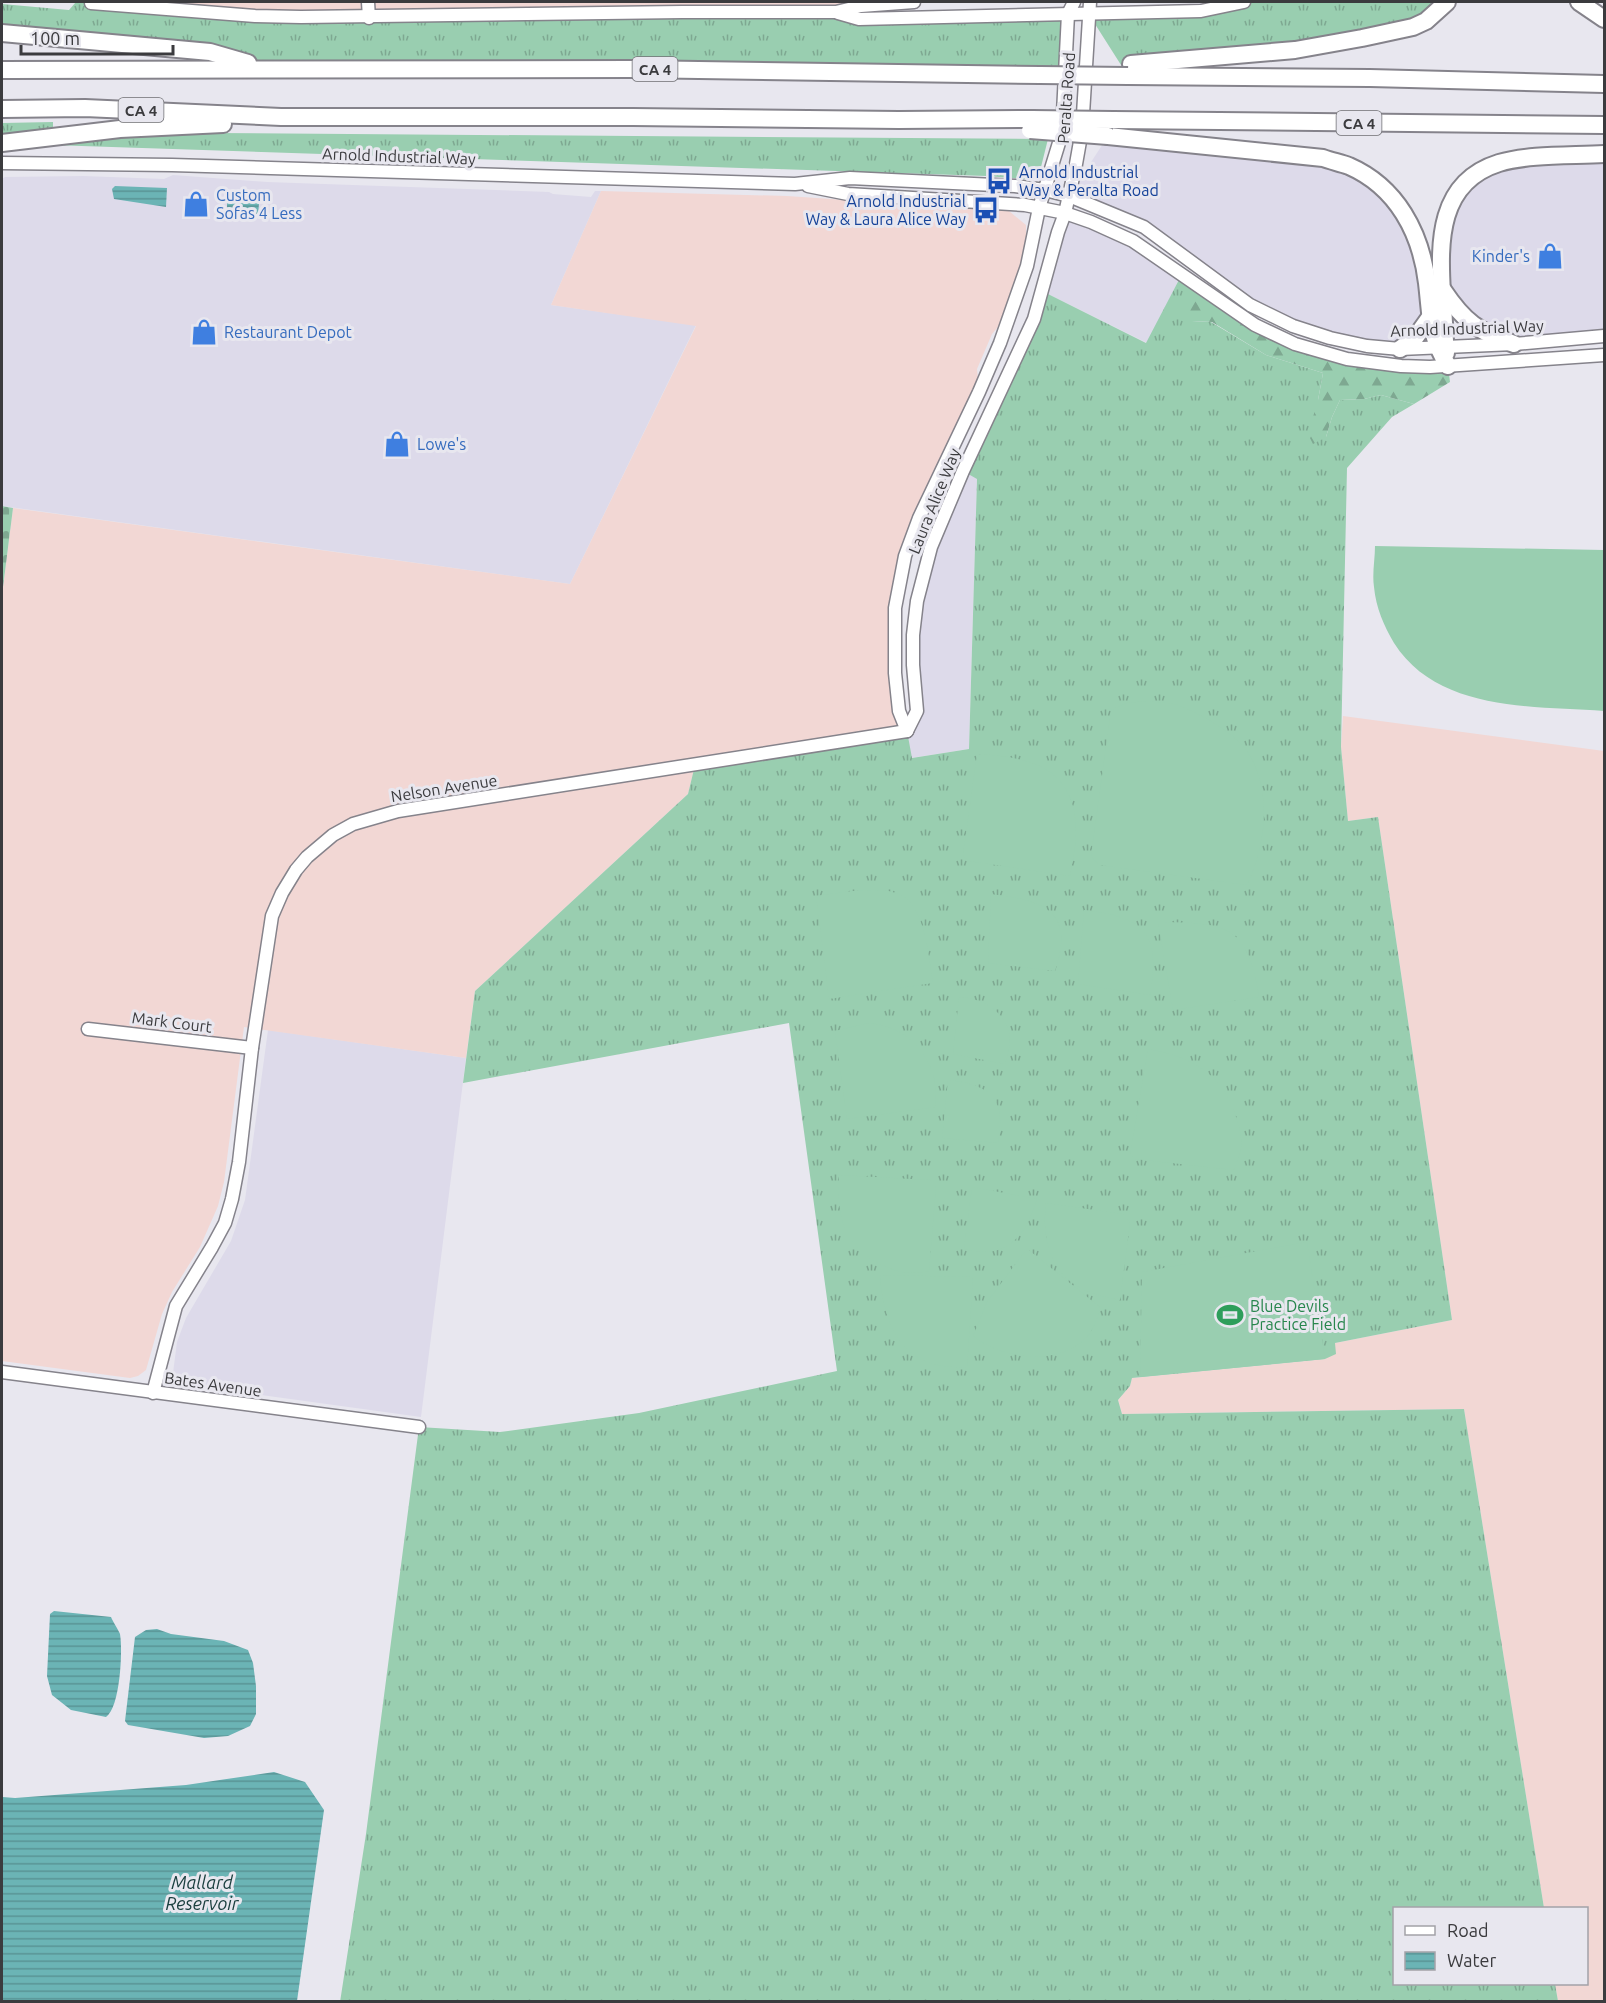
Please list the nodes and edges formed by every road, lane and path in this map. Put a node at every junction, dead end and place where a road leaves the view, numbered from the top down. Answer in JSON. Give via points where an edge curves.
{"nodes":[{"id":1,"x":368,"y":2,"type":"edge"},
{"id":2,"x":914,"y":2,"type":"edge"},
{"id":3,"x":1074,"y":2,"type":"edge"},
{"id":4,"x":1244,"y":2,"type":"edge"},
{"id":5,"x":1447,"y":2,"type":"edge"},
{"id":6,"x":1579,"y":2,"type":"edge"},
{"id":7,"x":91,"y":3,"type":"dead end"},
{"id":8,"x":1089,"y":7,"type":"edge"},
{"id":9,"x":836,"y":12,"type":"junction"},
{"id":10,"x":1068,"y":14,"type":"junction"},
{"id":11,"x":369,"y":18,"type":"junction"},
{"id":12,"x":1605,"y":19,"type":"edge"},
{"id":13,"x":2,"y":33,"type":"edge"},
{"id":14,"x":269,"y":69,"type":"junction"},
{"id":15,"x":2,"y":70,"type":"edge"},
{"id":16,"x":1129,"y":70,"type":"junction"},
{"id":17,"x":1605,"y":84,"type":"edge"},
{"id":18,"x":2,"y":109,"type":"edge"},
{"id":19,"x":281,"y":117,"type":"junction"},
{"id":20,"x":1605,"y":125,"type":"edge"},
{"id":21,"x":1111,"y":128,"type":"junction"},
{"id":22,"x":2,"y":142,"type":"edge"},
{"id":23,"x":1605,"y":154,"type":"edge"},
{"id":24,"x":2,"y":163,"type":"edge"},
{"id":25,"x":795,"y":184,"type":"junction"},
{"id":26,"x":1045,"y":190,"type":"junction"},
{"id":27,"x":1069,"y":196,"type":"junction"},
{"id":28,"x":1040,"y":208,"type":"junction"},
{"id":29,"x":1065,"y":213,"type":"junction"},
{"id":30,"x":1442,"y":289,"type":"junction"},
{"id":31,"x":1430,"y":317,"type":"junction"},
{"id":32,"x":1605,"y":336,"type":"edge"},
{"id":33,"x":1514,"y":344,"type":"junction"},
{"id":34,"x":1441,"y":347,"type":"junction"},
{"id":35,"x":1400,"y":349,"type":"junction"},
{"id":36,"x":1605,"y":355,"type":"edge"},
{"id":37,"x":1448,"y":366,"type":"junction"},
{"id":38,"x":907,"y":731,"type":"junction"},
{"id":39,"x":88,"y":1029,"type":"dead end"},
{"id":40,"x":252,"y":1048,"type":"junction"},
{"id":41,"x":2,"y":1372,"type":"edge"},
{"id":42,"x":153,"y":1393,"type":"junction"},
{"id":43,"x":419,"y":1427,"type":"dead end"}],
"edges":[{"from":1,"to":11,"type":"street"},
{"from":2,"to":9,"type":"street"},
{"from":3,"to":10,"type":"street","name":"Peralta Road"},
{"from":4,"to":8,"type":"street","via":[[1201,11]]},
{"from":5,"to":16,"type":"highway","via":[[1413,27],[1362,38]]},
{"from":6,"to":12,"type":"highway"},
{"from":7,"to":11,"type":"street","via":[[255,16]]},
{"from":8,"to":10,"type":"street"},
{"from":8,"to":27,"type":"street","name":"Peralta Road","via":[[1082,130]]},
{"from":9,"to":10,"type":"street","via":[[859,19]]},
{"from":9,"to":11,"type":"street"},
{"from":10,"to":26,"type":"street","name":"Peralta Road","via":[[1062,132]]},
{"from":13,"to":14,"type":"highway","via":[[210,52]]},
{"from":14,"to":15,"type":"highway","number":"CA 4"},
{"from":14,"to":16,"type":"highway","number":"CA 4","bridge":true,"via":[[1045,75]]},
{"from":16,"to":17,"type":"highway","number":"CA 4"},
{"from":18,"to":19,"type":"highway","number":"CA 4","via":[[85,108]]},
{"from":19,"to":21,"type":"highway","number":"CA 4","bridge":true,"via":[[899,120]]},
{"from":19,"to":22,"type":"highway","via":[[241,124],[158,126]]},
{"from":20,"to":21,"type":"highway","number":"CA 4"},
{"from":21,"to":31,"type":"highway","via":[[1323,158],[1350,166],[1396,201],[1413,229],[1422,252]]},
{"from":23,"to":30,"type":"highway","via":[[1521,159],[1478,173],[1455,198],[1446,215],[1441,239]]},
{"from":24,"to":25,"type":"street","name":"Arnold Industrial Way"},
{"from":25,"to":26,"type":"street","name":"Arnold Industrial Way","via":[[850,178]]},
{"from":25,"to":28,"type":"street","name":"Arnold Industrial Way","via":[[848,194]]},
{"from":26,"to":27,"type":"street","name":"Arnold Industrial Way"},
{"from":26,"to":28,"type":"street","name":"Laura Alice Way"},
{"from":27,"to":29,"type":"street","name":"Laura Alice Way"},
{"from":27,"to":35,"type":"street","name":"Arnold Industrial Way","via":[[1144,227],[1250,305],[1293,326],[1367,346]]},
{"from":28,"to":29,"type":"street","name":"Arnold Industrial Way"},
{"from":28,"to":38,"type":"street","name":"Laura Alice Way","via":[[1027,266],[1004,333],[905,556],[895,608],[895,674],[899,711]]},
{"from":29,"to":37,"type":"street","name":"Arnold Industrial Way","via":[[1133,241],[1255,325],[1295,344],[1347,359],[1401,366]]},
{"from":29,"to":38,"type":"street","name":"Laura Alice Way","via":[[1035,319],[963,471],[928,556],[913,635],[917,711]]},
{"from":30,"to":33,"type":"highway","via":[[1466,320]]},
{"from":30,"to":34,"type":"highway"},
{"from":31,"to":34,"type":"highway"},
{"from":31,"to":35,"type":"highway","via":[[1415,338]]},
{"from":32,"to":33,"type":"street","name":"Arnold Industrial Way"},
{"from":33,"to":34,"type":"street","name":"Arnold Industrial Way"},
{"from":34,"to":35,"type":"street","name":"Arnold Industrial Way"},
{"from":34,"to":37,"type":"highway"},
{"from":36,"to":37,"type":"street","name":"Arnold Industrial Way"},
{"from":38,"to":40,"type":"street","name":"Nelson Avenue","via":[[423,806],[353,825],[333,835],[307,857],[282,893],[272,916]]},
{"from":39,"to":40,"type":"street","name":"Mark Court"},
{"from":40,"to":42,"type":"street","name":"Nelson Avenue","via":[[232,1199],[225,1223],[176,1306]]},
{"from":41,"to":42,"type":"street","name":"Bates Avenue"},
{"from":42,"to":43,"type":"street","name":"Bates Avenue"}]}
